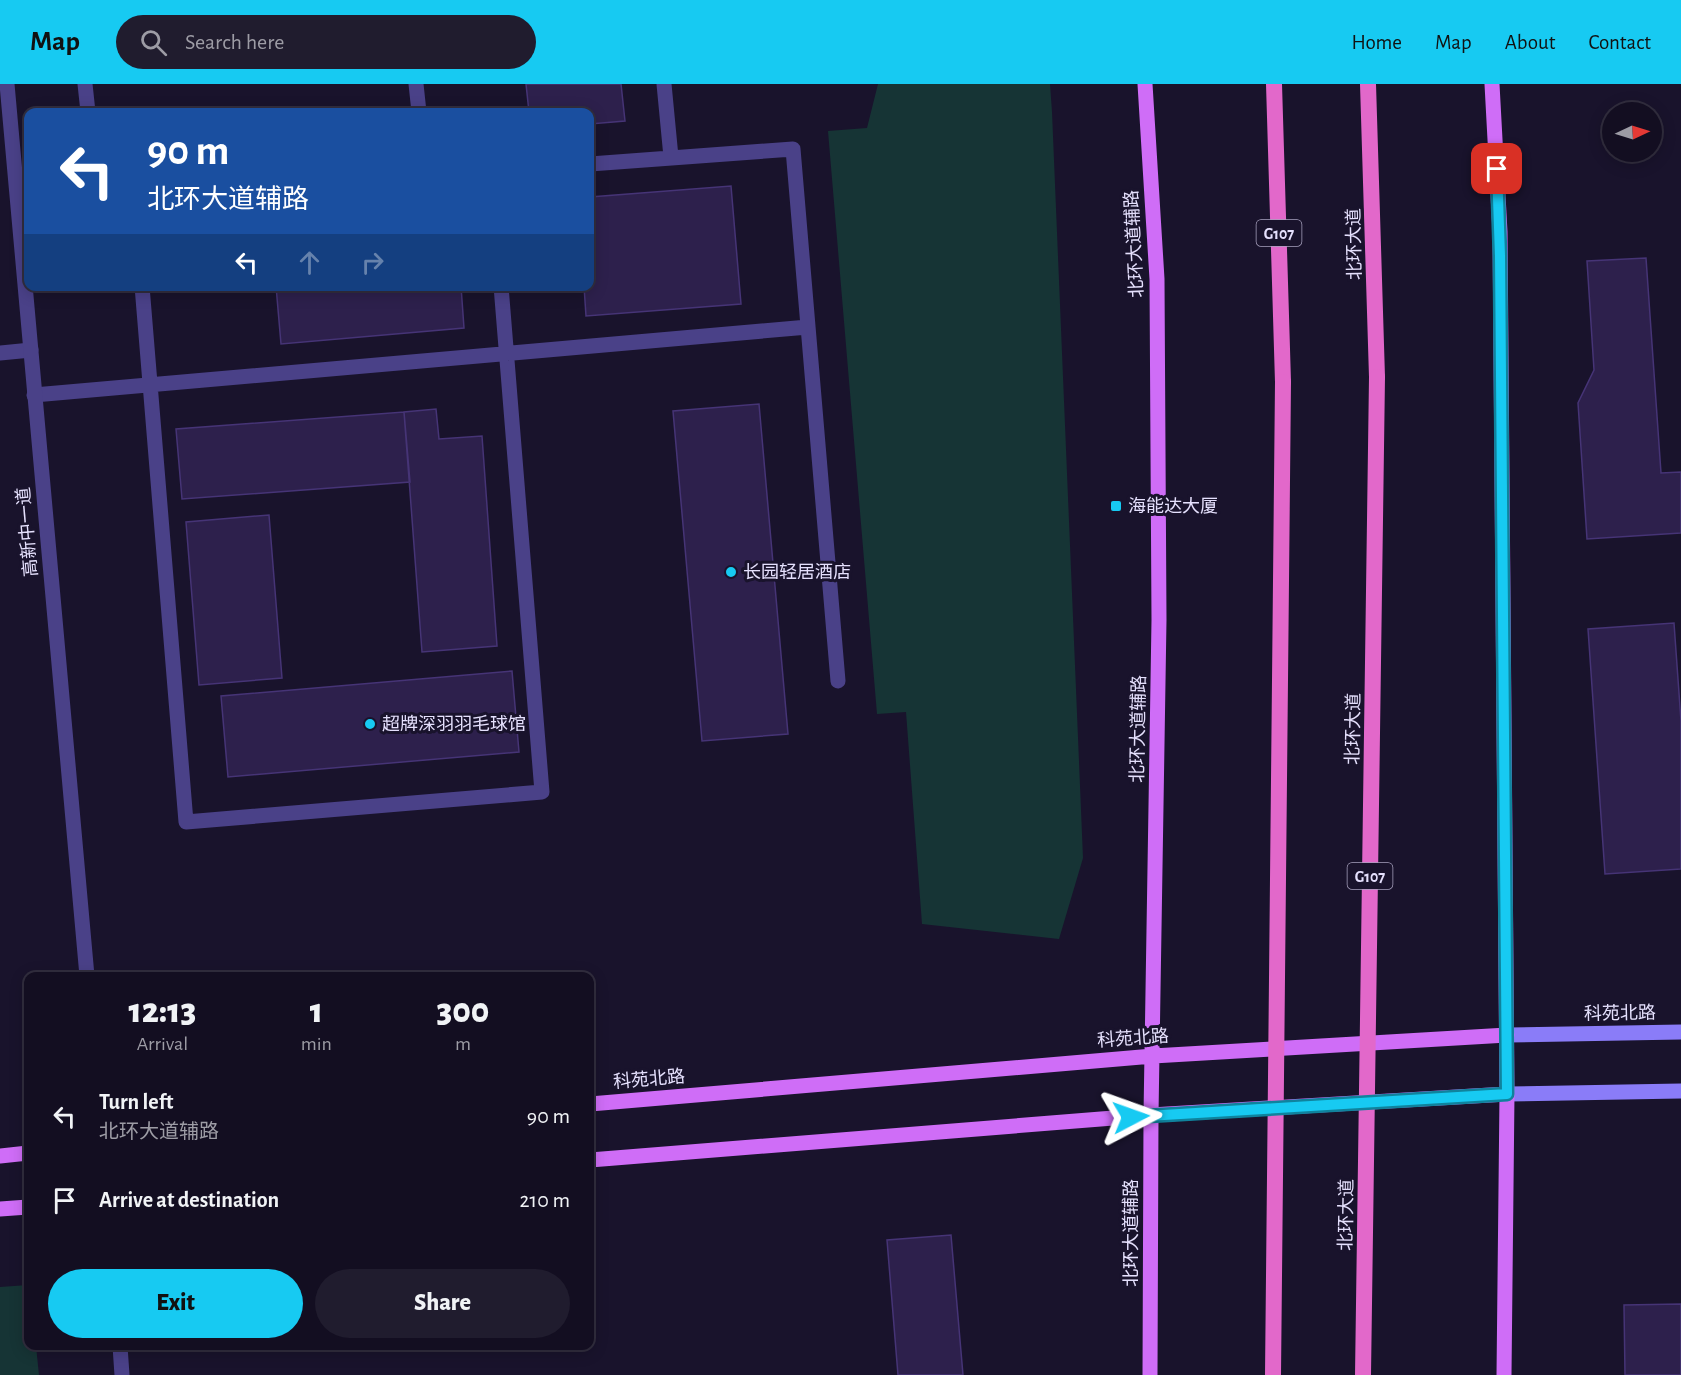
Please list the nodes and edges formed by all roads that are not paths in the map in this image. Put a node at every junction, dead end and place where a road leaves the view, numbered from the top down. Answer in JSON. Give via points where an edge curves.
{"nodes":[{"id":1,"x":7,"y":84,"type":"edge"},
{"id":2,"x":85,"y":84,"type":"edge"},
{"id":3,"x":417,"y":84,"type":"edge"},
{"id":4,"x":664,"y":84,"type":"edge"},
{"id":5,"x":1144,"y":84,"type":"edge"},
{"id":6,"x":1274,"y":84,"type":"edge"},
{"id":7,"x":1368,"y":84,"type":"edge"},
{"id":8,"x":1379,"y":84,"type":"edge"},
{"id":9,"x":1492,"y":84,"type":"edge"},
{"id":10,"x":88,"y":108,"type":"edge"},
{"id":11,"x":419,"y":108,"type":"edge"},
{"id":12,"x":671,"y":157,"type":"junction"},
{"id":13,"x":1372,"y":159,"type":"junction"},
{"id":14,"x":594,"y":164,"type":"edge"},
{"id":15,"x":24,"y":272,"type":"edge"},
{"id":16,"x":26,"y":291,"type":"edge"},
{"id":17,"x":142,"y":291,"type":"edge"},
{"id":18,"x":501,"y":291,"type":"edge"},
{"id":19,"x":808,"y":327,"type":"junction"},
{"id":20,"x":31,"y":350,"type":"junction"},
{"id":21,"x":0,"y":353,"type":"edge"},
{"id":22,"x":506,"y":354,"type":"junction"},
{"id":23,"x":150,"y":385,"type":"junction"},
{"id":24,"x":34,"y":395,"type":"junction"},
{"id":25,"x":838,"y":681,"type":"dead end"},
{"id":26,"x":87,"y":972,"type":"edge"},
{"id":27,"x":1681,"y":1032,"type":"edge"},
{"id":28,"x":1507,"y":1035,"type":"junction"},
{"id":29,"x":1153,"y":1056,"type":"junction"},
{"id":30,"x":1681,"y":1091,"type":"edge"},
{"id":31,"x":1507,"y":1094,"type":"junction"},
{"id":32,"x":594,"y":1104,"type":"edge"},
{"id":33,"x":1151,"y":1115,"type":"junction"},
{"id":34,"x":24,"y":1153,"type":"edge"},
{"id":35,"x":0,"y":1156,"type":"edge"},
{"id":36,"x":594,"y":1160,"type":"edge"},
{"id":37,"x":24,"y":1206,"type":"edge"},
{"id":38,"x":0,"y":1209,"type":"edge"},
{"id":39,"x":120,"y":1350,"type":"edge"},
{"id":40,"x":122,"y":1375,"type":"edge"},
{"id":41,"x":1150,"y":1375,"type":"edge"},
{"id":42,"x":1273,"y":1375,"type":"edge"},
{"id":43,"x":1363,"y":1375,"type":"edge"},
{"id":44,"x":1504,"y":1375,"type":"edge"}],
"edges":[{"from":1,"to":15,"type":"street","name":"高新中一道"},
{"from":2,"to":10,"type":"street"},
{"from":3,"to":11,"type":"street"},
{"from":4,"to":12,"type":"street"},
{"from":5,"to":29,"type":"main road","name":"北环大道辅路","via":[[1157,279],[1159,620]]},
{"from":6,"to":42,"type":"highway","number":"G107","bridge":true,"via":[[1283,382]]},
{"from":7,"to":13,"type":"highway","name":"北环大道","number":"G107"},
{"from":8,"to":13,"type":"highway"},
{"from":9,"to":28,"type":"main road","via":[[1500,232]]},
{"from":12,"to":14,"type":"street"},
{"from":12,"to":19,"type":"street","via":[[793,149]]},
{"from":13,"to":43,"type":"highway","name":"北环大道","number":"G107","bridge":true,"via":[[1377,377]]},
{"from":16,"to":20,"type":"street","name":"高新中一道"},
{"from":17,"to":23,"type":"street"},
{"from":18,"to":22,"type":"street"},
{"from":19,"to":22,"type":"street"},
{"from":19,"to":25,"type":"street"},
{"from":20,"to":21,"type":"street"},
{"from":20,"to":24,"type":"street","name":"高新中一道"},
{"from":22,"to":23,"type":"street"},
{"from":22,"to":23,"type":"street","via":[[542,792],[186,822]]},
{"from":23,"to":24,"type":"street"},
{"from":24,"to":26,"type":"street","name":"高新中一道"},
{"from":27,"to":28,"type":"main road","name":"科苑北路"},
{"from":28,"to":29,"type":"main road","name":"科苑北路"},
{"from":28,"to":31,"type":"main road"},
{"from":29,"to":32,"type":"main road","name":"科苑北路"},
{"from":29,"to":33,"type":"main road","name":"北环大道辅路"},
{"from":30,"to":31,"type":"main road"},
{"from":31,"to":33,"type":"main road"},
{"from":31,"to":44,"type":"main road"},
{"from":33,"to":36,"type":"main road"},
{"from":33,"to":41,"type":"main road","name":"北环大道辅路"},
{"from":34,"to":35,"type":"main road"},
{"from":37,"to":38,"type":"main road"},
{"from":39,"to":40,"type":"street"}]}
